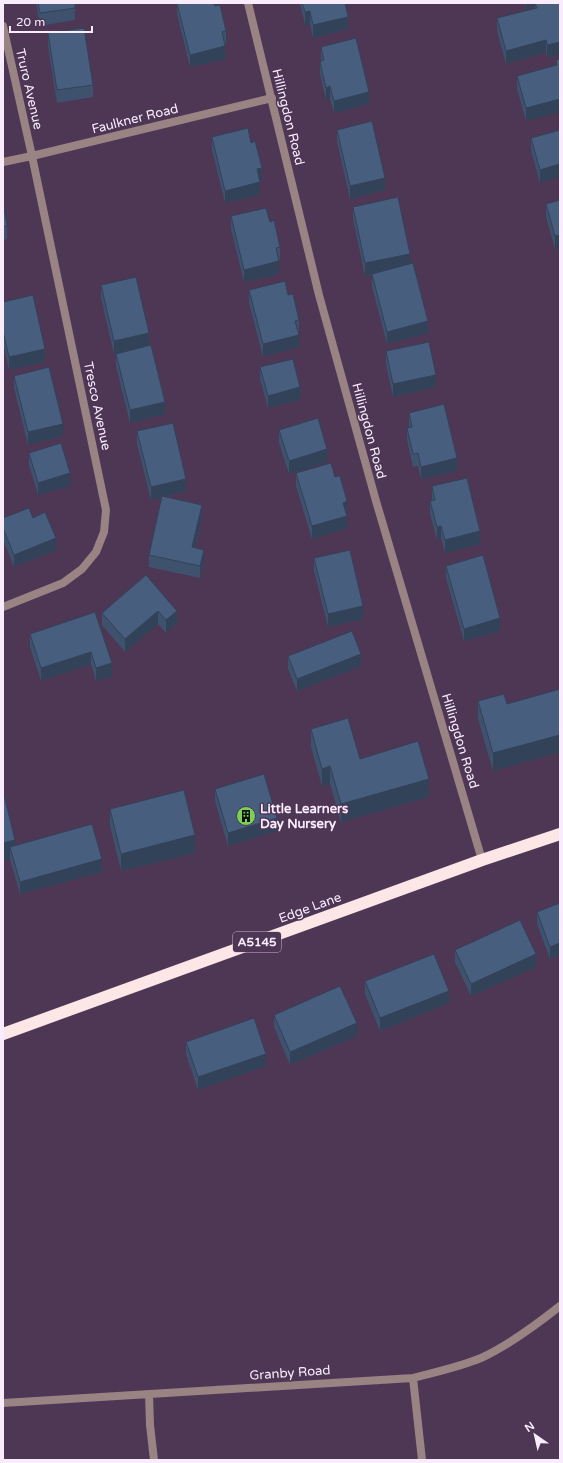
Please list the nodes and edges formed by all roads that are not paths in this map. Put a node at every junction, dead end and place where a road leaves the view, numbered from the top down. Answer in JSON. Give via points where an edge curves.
{"nodes":[{"id":1,"x":248,"y":3,"type":"edge"},
{"id":2,"x":3,"y":26,"type":"edge"},
{"id":3,"x":272,"y":98,"type":"junction"},
{"id":4,"x":32,"y":156,"type":"junction"},
{"id":5,"x":3,"y":162,"type":"edge"},
{"id":6,"x":3,"y":607,"type":"edge"},
{"id":7,"x":560,"y":834,"type":"edge"},
{"id":8,"x":482,"y":860,"type":"junction"},
{"id":9,"x":3,"y":1034,"type":"edge"},
{"id":10,"x":560,"y":1306,"type":"edge"},
{"id":11,"x":413,"y":1378,"type":"junction"},
{"id":12,"x":149,"y":1394,"type":"junction"},
{"id":13,"x":3,"y":1403,"type":"edge"},
{"id":14,"x":154,"y":1460,"type":"edge"},
{"id":15,"x":422,"y":1460,"type":"edge"}],
"edges":[{"from":1,"to":3,"type":"street","name":"Hillingdon Road"},
{"from":2,"to":4,"type":"street","name":"Truro Avenue"},
{"from":3,"to":4,"type":"street","name":"Faulkner Road"},
{"from":3,"to":8,"type":"street","name":"Hillingdon Road","via":[[319,295],[376,501]]},
{"from":4,"to":5,"type":"street","name":"Faulkner Road"},
{"from":4,"to":6,"type":"street","name":"Tresco Avenue","via":[[106,510],[104,532],[96,552],[82,569],[63,584]]},
{"from":7,"to":8,"type":"highway","name":"Edge Lane","number":"A5145"},
{"from":8,"to":9,"type":"highway","name":"Edge Lane","number":"A5145"},
{"from":10,"to":11,"type":"street","name":"Granby Road","via":[[482,1357],[447,1370]]},
{"from":11,"to":12,"type":"street","name":"Granby Road"},
{"from":11,"to":15,"type":"street"},
{"from":12,"to":13,"type":"street","name":"Granby Road"},
{"from":12,"to":14,"type":"street"}]}
